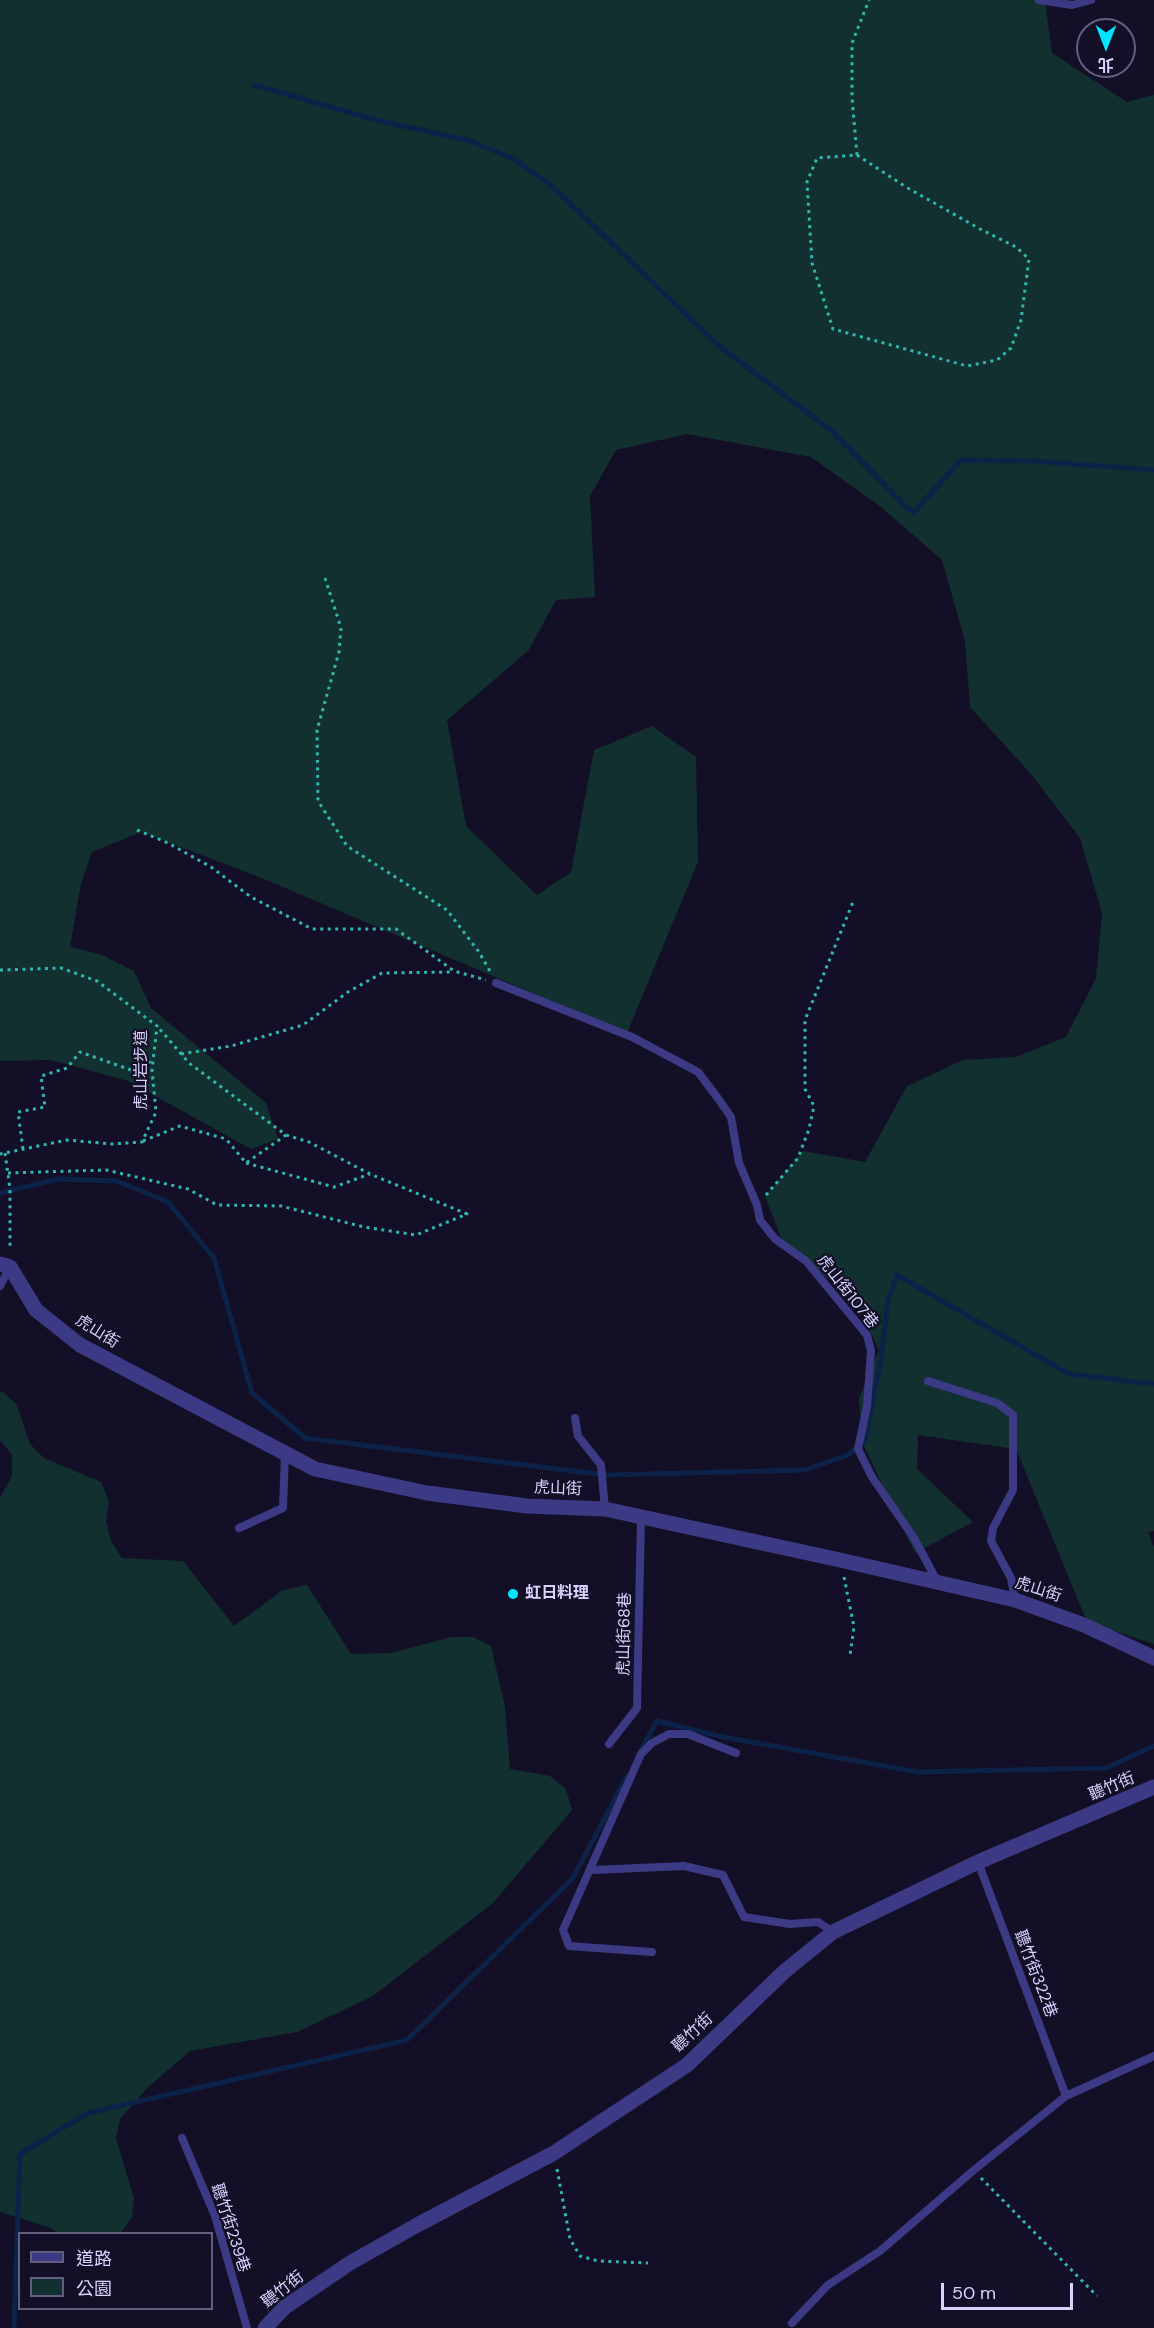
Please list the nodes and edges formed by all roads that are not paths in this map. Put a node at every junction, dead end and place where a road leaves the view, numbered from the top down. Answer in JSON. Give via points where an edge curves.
{"nodes":[{"id":1,"x":1039,"y":0,"type":"edge"},
{"id":2,"x":1091,"y":0,"type":"edge"},
{"id":3,"x":496,"y":983,"type":"road end"},
{"id":4,"x":5,"y":1266,"type":"edge"},
{"id":5,"x":0,"y":1286,"type":"edge"},
{"id":6,"x":928,"y":1382,"type":"dead end"},
{"id":7,"x":575,"y":1418,"type":"dead end"},
{"id":8,"x":285,"y":1454,"type":"junction"},
{"id":9,"x":605,"y":1509,"type":"junction"},
{"id":10,"x":641,"y":1516,"type":"junction"},
{"id":11,"x":239,"y":1528,"type":"dead end"},
{"id":12,"x":938,"y":1582,"type":"junction"},
{"id":13,"x":1015,"y":1600,"type":"junction"},
{"id":14,"x":1154,"y":1658,"type":"edge"},
{"id":15,"x":609,"y":1743,"type":"dead end"},
{"id":16,"x":736,"y":1753,"type":"dead end"},
{"id":17,"x":1154,"y":1787,"type":"edge"},
{"id":18,"x":978,"y":1862,"type":"junction"},
{"id":19,"x":592,"y":1870,"type":"junction"},
{"id":20,"x":833,"y":1932,"type":"junction"},
{"id":21,"x":652,"y":1952,"type":"dead end"},
{"id":22,"x":1154,"y":2056,"type":"edge"},
{"id":23,"x":1066,"y":2096,"type":"junction"},
{"id":24,"x":182,"y":2138,"type":"dead end"},
{"id":25,"x":792,"y":2324,"type":"dead end"},
{"id":26,"x":247,"y":2328,"type":"edge"},
{"id":27,"x":265,"y":2328,"type":"edge"}],
"edges":[{"from":1,"to":2,"type":"lane","via":[[1072,5]]},
{"from":3,"to":12,"type":"lane","name":"虎山街107巷","via":[[632,1037],[698,1072],[731,1118],[739,1163],[760,1220],[775,1239],[806,1261],[867,1335],[871,1351],[867,1406],[858,1449]]},
{"from":4,"to":5,"type":"lane"},
{"from":4,"to":8,"type":"street","name":"虎山街","via":[[36,1310],[80,1345]]},
{"from":6,"to":13,"type":"lane","via":[[998,1402],[1013,1415],[1013,1490],[993,1528],[991,1541],[1011,1578]]},
{"from":7,"to":9,"type":"lane","via":[[578,1436],[601,1465]]},
{"from":8,"to":9,"type":"street","name":"虎山街","via":[[315,1469],[427,1493],[526,1506]]},
{"from":8,"to":11,"type":"lane","via":[[283,1508]]},
{"from":9,"to":10,"type":"street","name":"虎山街"},
{"from":10,"to":12,"type":"street","name":"虎山街"},
{"from":10,"to":15,"type":"lane","name":"虎山街68巷","via":[[637,1708]]},
{"from":12,"to":13,"type":"street","name":"虎山街"},
{"from":13,"to":14,"type":"street","name":"虎山街","via":[[1084,1625]]},
{"from":16,"to":19,"type":"lane","via":[[688,1734],[669,1734],[652,1743],[641,1754]]},
{"from":17,"to":18,"type":"street","name":"聽竹街"},
{"from":18,"to":20,"type":"street","name":"聽竹街"},
{"from":18,"to":23,"type":"lane","name":"聽竹街322巷"},
{"from":19,"to":20,"type":"lane","via":[[684,1866],[723,1875],[744,1917],[789,1924],[818,1922]]},
{"from":19,"to":21,"type":"lane","via":[[563,1930],[569,1946]]},
{"from":20,"to":27,"type":"street","name":"聽竹街","via":[[785,1971],[687,2065],[554,2153],[350,2263],[285,2307]]},
{"from":22,"to":23,"type":"lane"},
{"from":23,"to":25,"type":"lane","via":[[880,2251],[828,2285]]},
{"from":24,"to":26,"type":"lane","name":"聽竹街239巷","via":[[215,2216]]}]}
